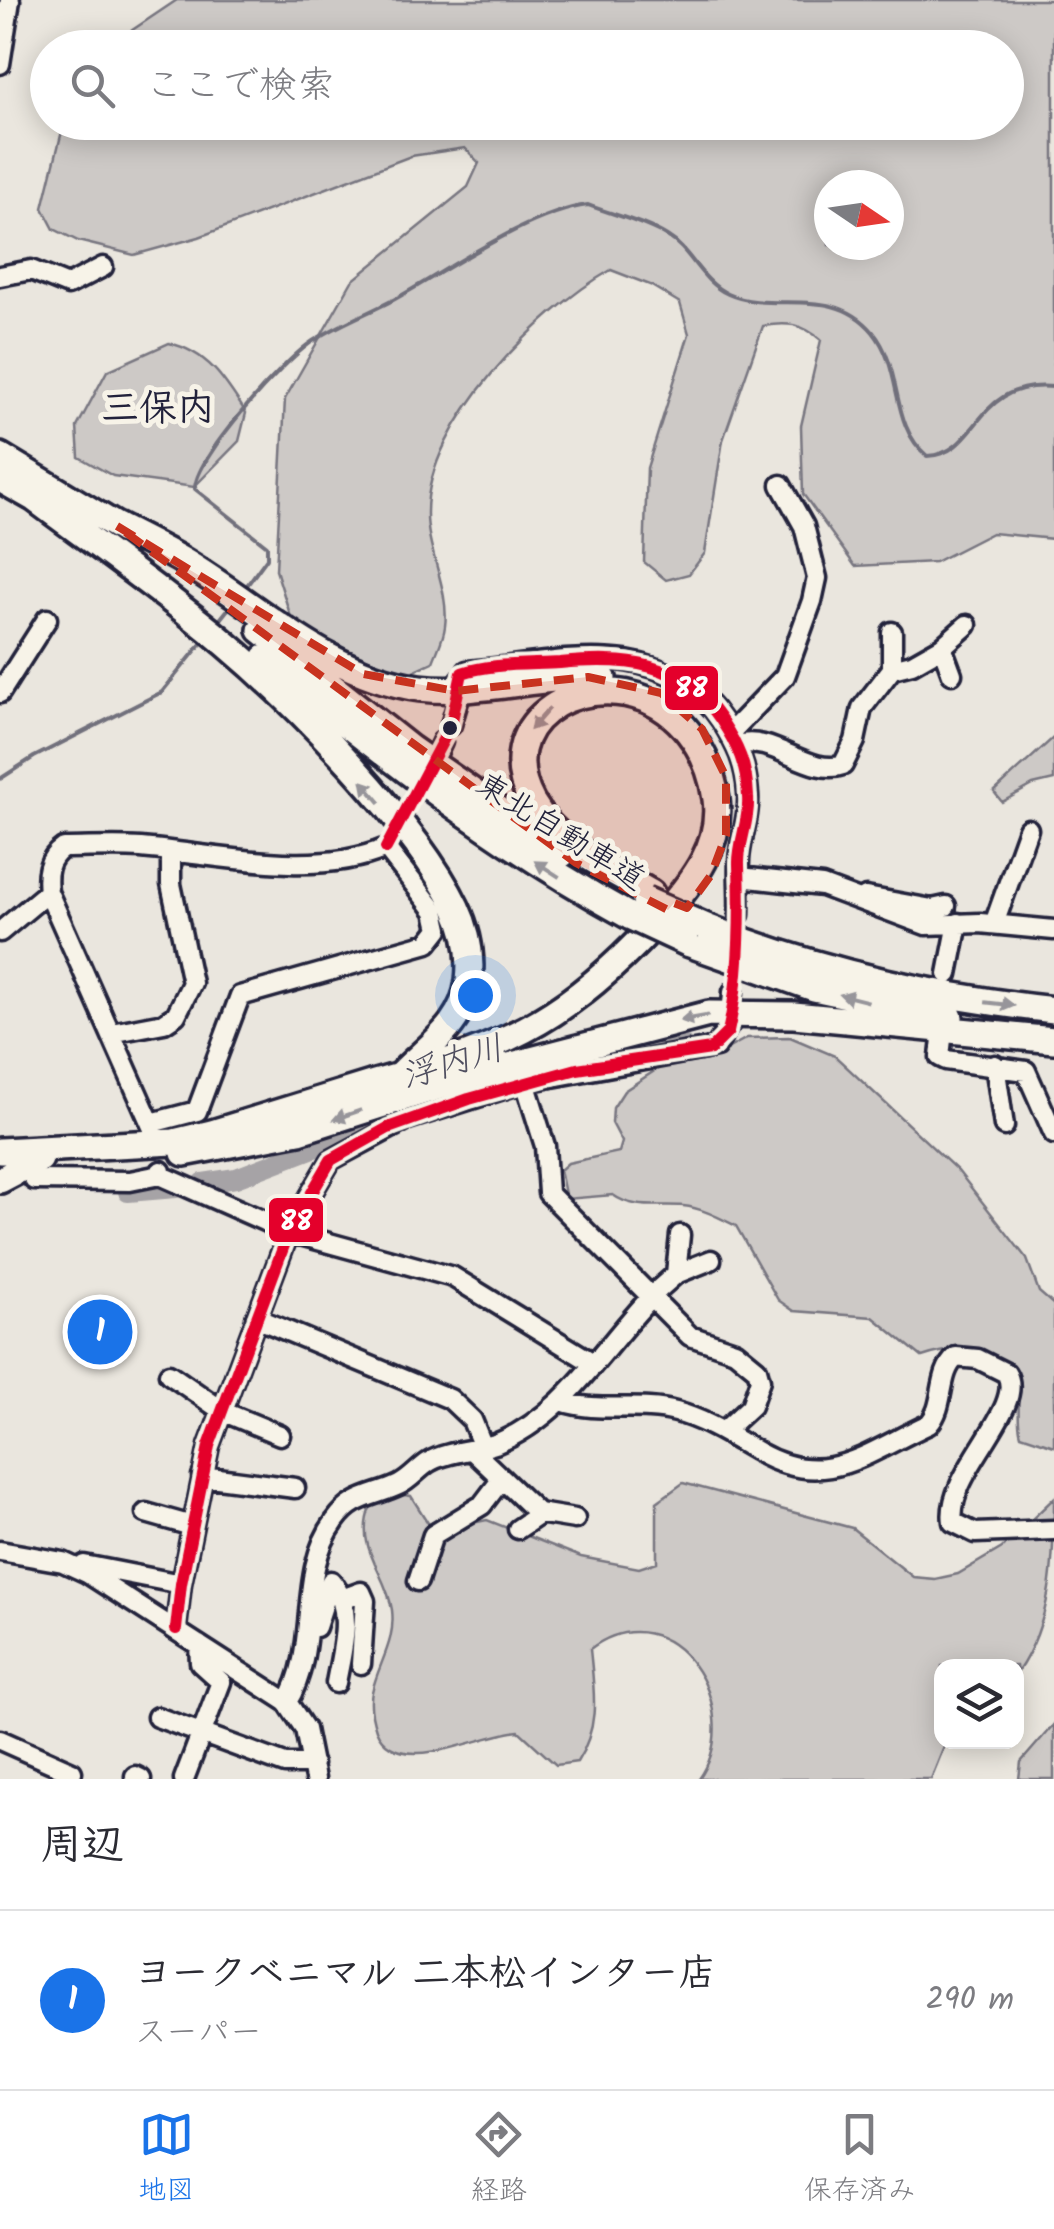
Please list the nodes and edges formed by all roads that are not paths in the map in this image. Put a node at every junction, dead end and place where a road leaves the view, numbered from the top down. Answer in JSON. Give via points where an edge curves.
{"nodes":[{"id":1,"x":10,"y":0,"type":"edge"},
{"id":2,"x":0,"y":64,"type":"edge"},
{"id":3,"x":103,"y":267,"type":"dead end"},
{"id":4,"x":0,"y":276,"type":"edge"},
{"id":5,"x":0,"y":456,"type":"edge"},
{"id":6,"x":0,"y":479,"type":"edge"},
{"id":7,"x":781,"y":484,"type":"dead end"},
{"id":8,"x":30,"y":496,"type":"junction"},
{"id":9,"x":117,"y":526,"type":"junction"},
{"id":10,"x":47,"y":619,"type":"dead end"},
{"id":11,"x":967,"y":625,"type":"dead end"},
{"id":12,"x":892,"y":632,"type":"dead end"},
{"id":13,"x":942,"y":647,"type":"junction"},
{"id":14,"x":892,"y":669,"type":"junction"},
{"id":15,"x":952,"y":674,"type":"dead end"},
{"id":16,"x":0,"y":693,"type":"edge"},
{"id":17,"x":734,"y":739,"type":"junction"},
{"id":18,"x":444,"y":740,"type":"dead end"},
{"id":19,"x":1028,"y":828,"type":"dead end"},
{"id":20,"x":171,"y":852,"type":"junction"},
{"id":21,"x":740,"y":878,"type":"junction"},
{"id":22,"x":48,"y":892,"type":"junction"},
{"id":23,"x":856,"y":900,"type":"junction"},
{"id":24,"x":642,"y":903,"type":"junction"},
{"id":25,"x":946,"y":906,"type":"dead end"},
{"id":26,"x":739,"y":915,"type":"dead end"},
{"id":27,"x":958,"y":923,"type":"junction"},
{"id":28,"x":994,"y":924,"type":"junction"},
{"id":29,"x":701,"y":929,"type":"junction"},
{"id":30,"x":1054,"y":930,"type":"edge"},
{"id":31,"x":0,"y":932,"type":"edge"},
{"id":32,"x":948,"y":974,"type":"dead end"},
{"id":33,"x":732,"y":1007,"type":"dead end"},
{"id":34,"x":1054,"y":1010,"type":"edge"},
{"id":35,"x":1054,"y":1031,"type":"edge"},
{"id":36,"x":111,"y":1033,"type":"junction"},
{"id":37,"x":942,"y":1040,"type":"dead end"},
{"id":38,"x":1054,"y":1040,"type":"edge"},
{"id":39,"x":995,"y":1065,"type":"junction"},
{"id":40,"x":474,"y":1076,"type":"junction"},
{"id":41,"x":398,"y":1077,"type":"junction"},
{"id":42,"x":525,"y":1082,"type":"junction"},
{"id":43,"x":1004,"y":1126,"type":"dead end"},
{"id":44,"x":1054,"y":1134,"type":"edge"},
{"id":45,"x":0,"y":1136,"type":"edge"},
{"id":46,"x":0,"y":1151,"type":"edge"},
{"id":47,"x":0,"y":1161,"type":"edge"},
{"id":48,"x":38,"y":1162,"type":"junction"},
{"id":49,"x":0,"y":1180,"type":"edge"},
{"id":50,"x":289,"y":1232,"type":"junction"},
{"id":51,"x":660,"y":1240,"type":"dead end"},
{"id":52,"x":710,"y":1260,"type":"dead end"},
{"id":53,"x":676,"y":1274,"type":"junction"},
{"id":54,"x":651,"y":1297,"type":"junction"},
{"id":55,"x":256,"y":1318,"type":"junction"},
{"id":56,"x":593,"y":1363,"type":"junction"},
{"id":57,"x":169,"y":1374,"type":"dead end"},
{"id":58,"x":562,"y":1401,"type":"junction"},
{"id":59,"x":224,"y":1412,"type":"junction"},
{"id":60,"x":724,"y":1431,"type":"junction"},
{"id":61,"x":280,"y":1435,"type":"dead end"},
{"id":62,"x":478,"y":1449,"type":"junction"},
{"id":63,"x":202,"y":1476,"type":"junction"},
{"id":64,"x":501,"y":1480,"type":"junction"},
{"id":65,"x":296,"y":1488,"type":"dead end"},
{"id":66,"x":146,"y":1513,"type":"dead end"},
{"id":67,"x":540,"y":1514,"type":"junction"},
{"id":68,"x":575,"y":1519,"type":"dead end"},
{"id":69,"x":192,"y":1526,"type":"junction"},
{"id":70,"x":518,"y":1529,"type":"dead end"},
{"id":71,"x":1054,"y":1530,"type":"edge"},
{"id":72,"x":0,"y":1551,"type":"edge"},
{"id":73,"x":63,"y":1562,"type":"junction"},
{"id":74,"x":418,"y":1581,"type":"dead end"},
{"id":75,"x":181,"y":1584,"type":"junction"},
{"id":76,"x":342,"y":1599,"type":"junction"},
{"id":77,"x":176,"y":1628,"type":"junction"},
{"id":78,"x":199,"y":1645,"type":"junction"},
{"id":79,"x":306,"y":1650,"type":"junction"},
{"id":80,"x":361,"y":1664,"type":"dead end"},
{"id":81,"x":336,"y":1684,"type":"dead end"},
{"id":82,"x":286,"y":1702,"type":"junction"},
{"id":83,"x":156,"y":1717,"type":"dead end"},
{"id":84,"x":203,"y":1733,"type":"junction"},
{"id":85,"x":0,"y":1740,"type":"edge"},
{"id":86,"x":314,"y":1771,"type":"edge"},
{"id":87,"x":72,"y":1772,"type":"dead end"},
{"id":88,"x":184,"y":1779,"type":"edge"}],
"edges":[{"from":1,"to":2,"type":"street"},
{"from":3,"to":4,"type":"street","via":[[68,286],[31,270]]},
{"from":5,"to":9,"type":"highway","name":"東北自動車道"},
{"from":6,"to":8,"type":"highway","name":"東北自動車道"},
{"from":7,"to":17,"type":"street","via":[[804,526],[817,578],[786,676]]},
{"from":24,"to":8,"type":"highway","name":"東北自動車道","one_way":true,"via":[[567,882],[481,825],[213,617]]},
{"from":41,"to":8,"type":"highway","one_way":true,"via":[[447,1032],[465,999],[466,934],[442,883],[370,790],[275,689],[196,620]]},
{"from":9,"to":24,"type":"highway","name":"東北自動車道","via":[[492,808]]},
{"from":9,"to":40,"type":"highway","via":[[363,674],[455,690],[571,678],[629,681],[676,702],[702,729],[720,761],[728,796],[726,835],[711,875],[609,987]]},
{"from":10,"to":16,"type":"street"},
{"from":11,"to":13,"type":"street"},
{"from":12,"to":14,"type":"street"},
{"from":13,"to":14,"type":"street"},
{"from":13,"to":15,"type":"street"},
{"from":14,"to":17,"type":"street","via":[[862,708],[855,742],[837,768]]},
{"from":17,"to":18,"type":"street","via":[[692,685],[640,662],[611,659],[467,671]]},
{"from":17,"to":21,"type":"street","via":[[749,805]]},
{"from":19,"to":28,"type":"street"},
{"from":20,"to":22,"type":"street","via":[[63,848],[51,858]]},
{"from":20,"to":36,"type":"street","via":[[171,884],[192,983],[176,1015],[164,1023]]},
{"from":20,"to":36,"type":"street","via":[[264,862],[360,857],[389,839],[435,911],[439,930],[428,942],[240,996],[196,1112],[152,1127]]},
{"from":21,"to":23,"type":"street","via":[[822,886]]},
{"from":21,"to":26,"type":"street"},
{"from":22,"to":31,"type":"street"},
{"from":22,"to":36,"type":"street"},
{"from":23,"to":25,"type":"street","via":[[872,895],[932,909]]},
{"from":23,"to":27,"type":"street","via":[[926,925]]},
{"from":24,"to":29,"type":"highway","name":"東北自動車道","bridge":true},
{"from":41,"to":24,"type":"highway","one_way":true,"via":[[462,1060],[552,1014],[632,950],[706,859],[717,811],[711,772],[689,732],[660,706],[626,694],[592,692],[561,700],[526,736],[525,787],[557,834]]},
{"from":27,"to":28,"type":"street"},
{"from":27,"to":32,"type":"street"},
{"from":28,"to":30,"type":"street"},
{"from":29,"to":34,"type":"highway","name":"東北自動車道","one_way":true,"via":[[938,994]]},
{"from":35,"to":29,"type":"highway","name":"東北自動車道","one_way":true,"via":[[876,1003],[780,977]]},
{"from":33,"to":42,"type":"street","via":[[724,1040],[711,1049]]},
{"from":37,"to":39,"type":"street","via":[[940,1057],[946,1060]]},
{"from":38,"to":40,"type":"highway","one_way":true,"via":[[794,1015],[710,1014]]},
{"from":39,"to":43,"type":"street"},
{"from":39,"to":44,"type":"street","via":[[1026,1071]]},
{"from":40,"to":48,"type":"highway","one_way":true,"via":[[215,1150]]},
{"from":41,"to":48,"type":"highway","via":[[174,1142]]},
{"from":42,"to":50,"type":"street","via":[[408,1119],[341,1151]]},
{"from":42,"to":54,"type":"street","via":[[545,1146],[548,1193]]},
{"from":45,"to":48,"type":"highway"},
{"from":46,"to":48,"type":"highway"},
{"from":47,"to":48,"type":"highway"},
{"from":48,"to":49,"type":"highway"},
{"from":48,"to":50,"type":"street","via":[[130,1181],[160,1173]]},
{"from":50,"to":55,"type":"street"},
{"from":50,"to":56,"type":"street","via":[[453,1277]]},
{"from":51,"to":53,"type":"street","via":[[679,1243]]},
{"from":52,"to":53,"type":"street"},
{"from":53,"to":54,"type":"street"},
{"from":54,"to":56,"type":"street"},
{"from":54,"to":60,"type":"street","via":[[690,1336],[736,1351],[757,1369],[751,1406]]},
{"from":55,"to":59,"type":"street"},
{"from":55,"to":62,"type":"street","via":[[450,1400],[472,1420]]},
{"from":56,"to":58,"type":"street"},
{"from":57,"to":59,"type":"street"},
{"from":58,"to":60,"type":"street"},
{"from":58,"to":62,"type":"street","via":[[533,1424]]},
{"from":59,"to":61,"type":"street"},
{"from":59,"to":63,"type":"street"},
{"from":60,"to":71,"type":"street","via":[[784,1466],[818,1472],[929,1424],[938,1414],[949,1363],[956,1357],[978,1360],[1006,1373],[1009,1389],[995,1426],[960,1478],[953,1522],[975,1533]]},
{"from":62,"to":64,"type":"street"},
{"from":62,"to":79,"type":"street","via":[[432,1460],[400,1485],[360,1497],[337,1518],[315,1571]]},
{"from":63,"to":65,"type":"street"},
{"from":63,"to":69,"type":"street"},
{"from":64,"to":67,"type":"street"},
{"from":64,"to":74,"type":"street","via":[[482,1505],[433,1535]]},
{"from":66,"to":69,"type":"street"},
{"from":67,"to":68,"type":"street"},
{"from":67,"to":70,"type":"street"},
{"from":69,"to":75,"type":"street"},
{"from":72,"to":73,"type":"street"},
{"from":73,"to":75,"type":"street"},
{"from":73,"to":77,"type":"street"},
{"from":75,"to":77,"type":"street"},
{"from":76,"to":79,"type":"street","via":[[328,1582]]},
{"from":76,"to":80,"type":"street","via":[[361,1592],[365,1601]]},
{"from":76,"to":81,"type":"street","via":[[346,1616]]},
{"from":77,"to":78,"type":"street"},
{"from":78,"to":82,"type":"street"},
{"from":78,"to":84,"type":"street","via":[[200,1663],[221,1682]]},
{"from":79,"to":82,"type":"street"},
{"from":82,"to":86,"type":"street","via":[[305,1729]]},
{"from":83,"to":84,"type":"street"},
{"from":84,"to":86,"type":"street"},
{"from":84,"to":88,"type":"street"},
{"from":85,"to":87,"type":"street"}]}
